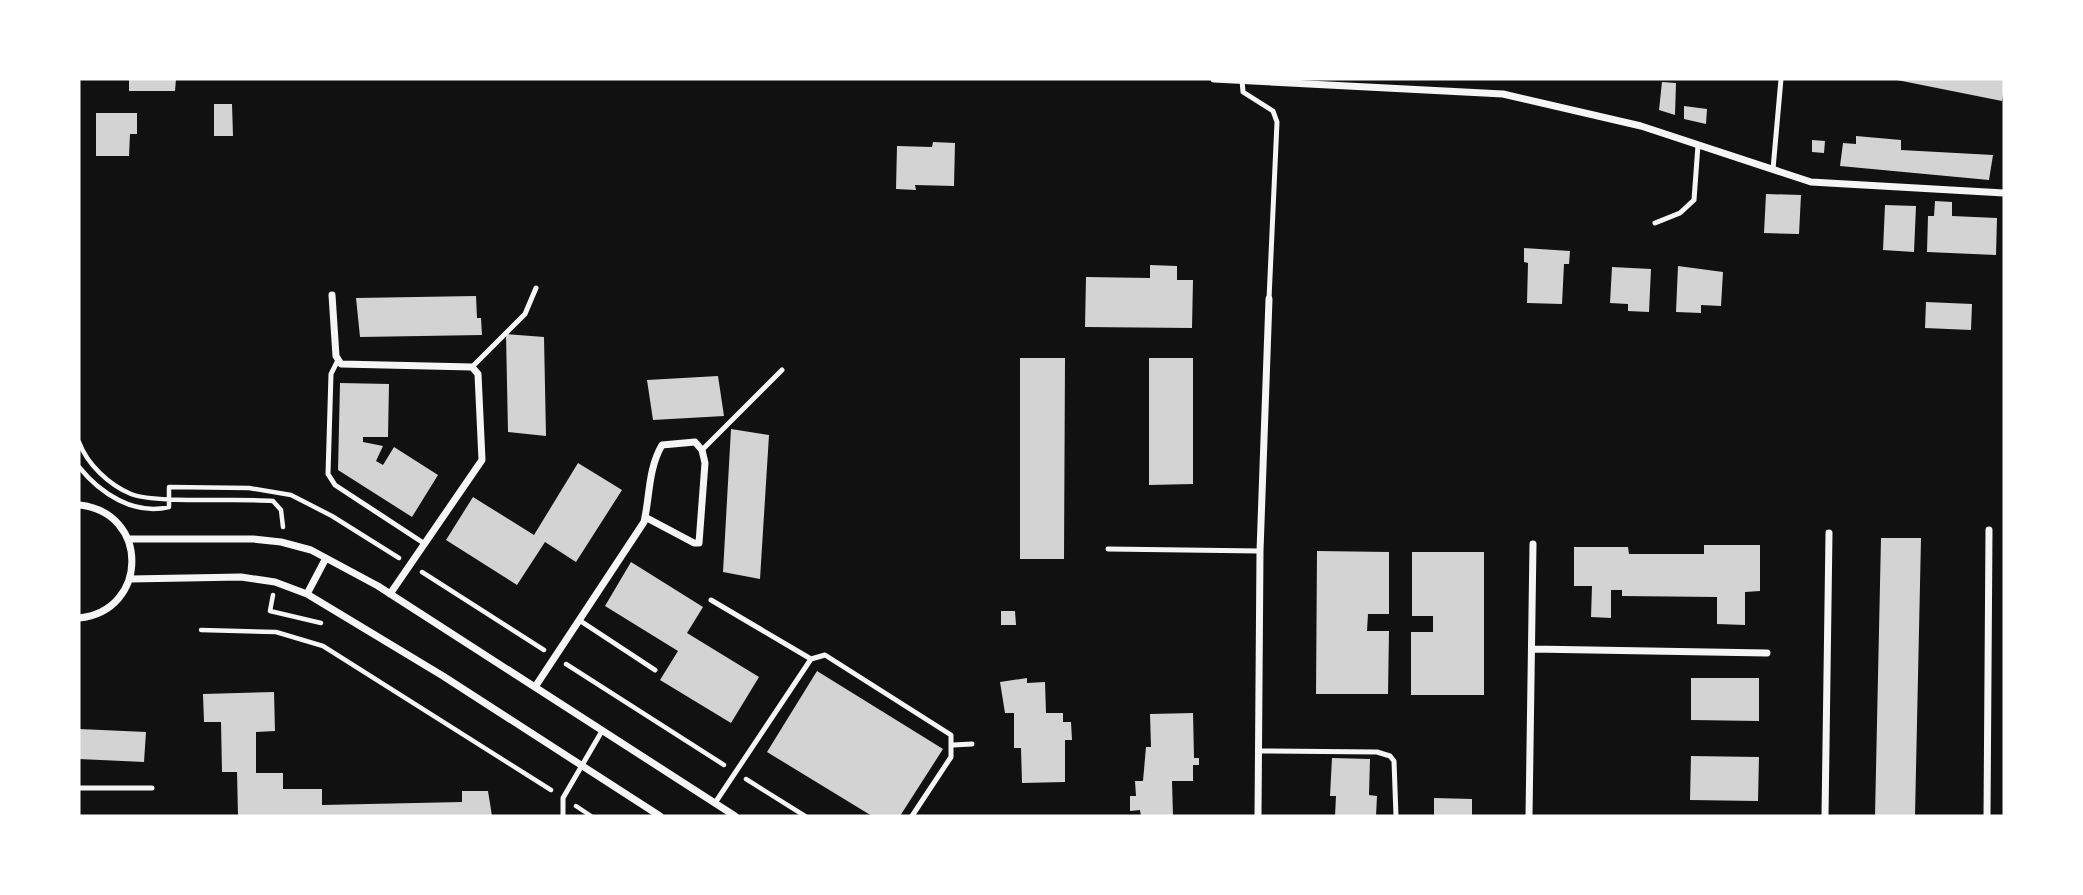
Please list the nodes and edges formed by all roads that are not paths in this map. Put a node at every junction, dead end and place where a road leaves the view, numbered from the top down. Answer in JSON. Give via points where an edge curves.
{"nodes":[{"id":1,"x":1214,"y":79,"type":"edge"},
{"id":2,"x":1781,"y":79,"type":"edge"},
{"id":3,"x":1242,"y":80,"type":"edge"},
{"id":4,"x":1698,"y":145,"type":"junction"},
{"id":5,"x":1773,"y":169,"type":"junction"},
{"id":6,"x":2004,"y":193,"type":"edge"},
{"id":7,"x":1655,"y":223,"type":"dead end"},
{"id":8,"x":536,"y":288,"type":"dead end"},
{"id":9,"x":332,"y":295,"type":"dead end"},
{"id":10,"x":1269,"y":299,"type":"joint"},
{"id":11,"x":338,"y":360,"type":"junction"},
{"id":12,"x":472,"y":367,"type":"junction"},
{"id":13,"x":782,"y":370,"type":"dead end"},
{"id":14,"x":702,"y":450,"type":"junction"},
{"id":15,"x":79,"y":497,"type":"edge"},
{"id":16,"x":82,"y":506,"type":"edge"},
{"id":17,"x":645,"y":517,"type":"junction"},
{"id":18,"x":1989,"y":530,"type":"dead end"},
{"id":19,"x":1829,"y":533,"type":"dead end"},
{"id":20,"x":128,"y":539,"type":"junction"},
{"id":21,"x":425,"y":544,"type":"junction"},
{"id":22,"x":1533,"y":544,"type":"dead end"},
{"id":23,"x":1108,"y":549,"type":"dead end"},
{"id":24,"x":1260,"y":551,"type":"junction"},
{"id":25,"x":326,"y":558,"type":"junction"},
{"id":26,"x":130,"y":579,"type":"junction"},
{"id":27,"x":307,"y":594,"type":"junction"},
{"id":28,"x":390,"y":594,"type":"junction"},
{"id":29,"x":711,"y":600,"type":"dead end"},
{"id":30,"x":89,"y":617,"type":"junction"},
{"id":31,"x":79,"y":618,"type":"edge"},
{"id":32,"x":579,"y":620,"type":"junction"},
{"id":33,"x":79,"y":624,"type":"edge"},
{"id":34,"x":1532,"y":649,"type":"junction"},
{"id":35,"x":1768,"y":653,"type":"dead end"},
{"id":36,"x":811,"y":659,"type":"junction"},
{"id":37,"x":655,"y":670,"type":"dead end"},
{"id":38,"x":535,"y":687,"type":"junction"},
{"id":39,"x":602,"y":731,"type":"junction"},
{"id":40,"x":972,"y":744,"type":"dead end"},
{"id":41,"x":953,"y":745,"type":"junction"},
{"id":42,"x":1259,"y":751,"type":"junction"},
{"id":43,"x":582,"y":765,"type":"junction"},
{"id":44,"x":79,"y":788,"type":"edge"},
{"id":45,"x":152,"y":788,"type":"dead end"},
{"id":46,"x":715,"y":803,"type":"junction"},
{"id":47,"x":563,"y":816,"type":"edge"},
{"id":48,"x":660,"y":816,"type":"edge"},
{"id":49,"x":735,"y":816,"type":"edge"},
{"id":50,"x":912,"y":816,"type":"edge"},
{"id":51,"x":1258,"y":816,"type":"edge"},
{"id":52,"x":1396,"y":816,"type":"edge"},
{"id":53,"x":1530,"y":816,"type":"edge"},
{"id":54,"x":1825,"y":816,"type":"edge"},
{"id":55,"x":1987,"y":816,"type":"edge"}],
"edges":[{"from":1,"to":3,"type":"street"},
{"from":2,"to":5,"type":"lane"},
{"from":3,"to":4,"type":"street","via":[[1503,94],[1641,126]]},
{"from":3,"to":10,"type":"lane","via":[[1243,92],[1273,111],[1277,122]]},
{"from":4,"to":5,"type":"street"},
{"from":4,"to":7,"type":"lane","via":[[1694,200],[1680,213]]},
{"from":5,"to":6,"type":"street","via":[[1811,182]]},
{"from":8,"to":12,"type":"lane","via":[[524,314]]},
{"from":9,"to":11,"type":"street"},
{"from":10,"to":24,"type":"street"},
{"from":11,"to":12,"type":"street","via":[[351,365]]},
{"from":11,"to":21,"type":"lane","via":[[331,373],[328,474],[335,485]]},
{"from":12,"to":21,"type":"street","via":[[478,374],[482,460]]},
{"from":13,"to":14,"type":"lane"},
{"from":14,"to":17,"type":"street","via":[[695,442],[662,445],[652,462]]},
{"from":14,"to":17,"type":"street","via":[[699,543]]},
{"from":15,"to":16,"type":"street"},
{"from":16,"to":20,"type":"street","via":[[111,518]]},
{"from":17,"to":32,"type":"street"},
{"from":18,"to":55,"type":"street"},
{"from":19,"to":54,"type":"street"},
{"from":20,"to":25,"type":"street","via":[[267,541],[311,550]]},
{"from":20,"to":26,"type":"street"},
{"from":21,"to":28,"type":"street"},
{"from":22,"to":34,"type":"street"},
{"from":23,"to":24,"type":"lane"},
{"from":24,"to":42,"type":"street"},
{"from":25,"to":27,"type":"street"},
{"from":25,"to":28,"type":"street"},
{"from":26,"to":27,"type":"street","via":[[242,577],[275,582]]},
{"from":26,"to":30,"type":"street","via":[[114,603]]},
{"from":27,"to":43,"type":"street"},
{"from":28,"to":38,"type":"street"},
{"from":29,"to":36,"type":"lane"},
{"from":30,"to":31,"type":"street"},
{"from":30,"to":33,"type":"street"},
{"from":32,"to":37,"type":"lane"},
{"from":32,"to":38,"type":"street"},
{"from":34,"to":35,"type":"street"},
{"from":34,"to":53,"type":"street"},
{"from":36,"to":41,"type":"lane","via":[[825,655],[951,735]]},
{"from":36,"to":46,"type":"lane"},
{"from":38,"to":39,"type":"street"},
{"from":39,"to":43,"type":"lane"},
{"from":39,"to":46,"type":"street"},
{"from":40,"to":41,"type":"lane"},
{"from":41,"to":50,"type":"lane","via":[[951,757]]},
{"from":42,"to":51,"type":"street"},
{"from":42,"to":52,"type":"lane","via":[[1377,752],[1390,756]]},
{"from":43,"to":47,"type":"lane","via":[[563,798]]},
{"from":43,"to":48,"type":"street"},
{"from":44,"to":45,"type":"lane"},
{"from":46,"to":49,"type":"street"}]}
